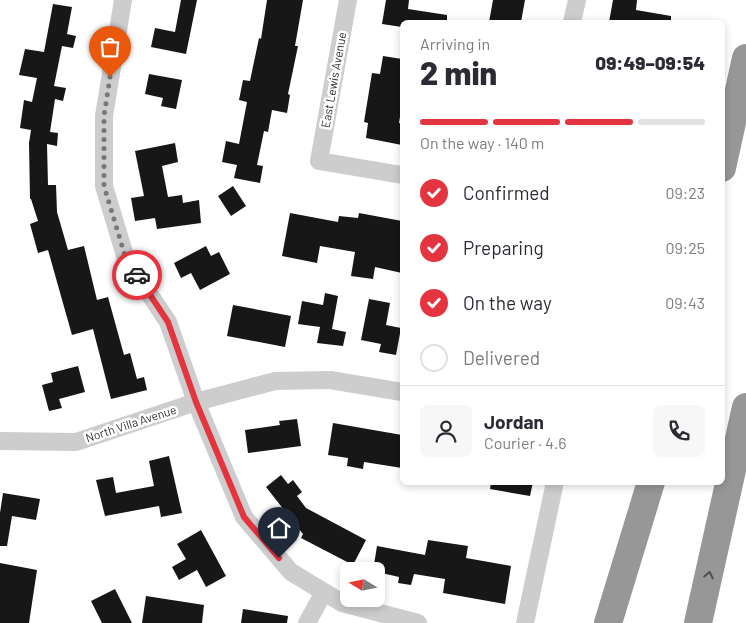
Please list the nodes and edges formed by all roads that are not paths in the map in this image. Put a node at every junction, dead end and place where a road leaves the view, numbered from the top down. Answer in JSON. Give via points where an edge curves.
{"nodes":[{"id":1,"x":123,"y":0,"type":"edge"},
{"id":2,"x":348,"y":0,"type":"edge"},
{"id":3,"x":576,"y":0,"type":"edge"},
{"id":4,"x":572,"y":20,"type":"edge"},
{"id":5,"x":746,"y":58,"type":"edge"},
{"id":6,"x":725,"y":154,"type":"edge"},
{"id":7,"x":400,"y":175,"type":"edge"},
{"id":8,"x":400,"y":392,"type":"edge"},
{"id":9,"x":196,"y":402,"type":"junction"},
{"id":10,"x":746,"y":407,"type":"edge"},
{"id":11,"x":0,"y":441,"type":"edge"},
{"id":12,"x":554,"y":485,"type":"edge"},
{"id":13,"x":650,"y":485,"type":"edge"},
{"id":14,"x":654,"y":485,"type":"edge"},
{"id":15,"x":324,"y":592,"type":"junction"},
{"id":16,"x":306,"y":623,"type":"edge"},
{"id":17,"x":418,"y":623,"type":"edge"},
{"id":18,"x":525,"y":623,"type":"edge"},
{"id":19,"x":608,"y":623,"type":"edge"},
{"id":20,"x":625,"y":623,"type":"edge"},
{"id":21,"x":698,"y":623,"type":"edge"}],
"edges":[{"from":1,"to":9,"type":"street","via":[[104,116],[104,186],[126,259],[168,322]]},
{"from":2,"to":7,"type":"street","name":"East Lewis Avenue","via":[[319,161]]},
{"from":3,"to":4,"type":"street"},
{"from":5,"to":6,"type":"highway"},
{"from":8,"to":9,"type":"street","name":"North Villa Avenue","via":[[330,380],[275,381]]},
{"from":9,"to":11,"type":"street","name":"North Villa Avenue","via":[[76,442]]},
{"from":9,"to":15,"type":"street","via":[[244,517],[291,572]]},
{"from":21,"to":10,"type":"highway","one_way":true},
{"from":12,"to":18,"type":"street"},
{"from":13,"to":19,"type":"highway"},
{"from":14,"to":20,"type":"highway"},
{"from":15,"to":16,"type":"street"},
{"from":15,"to":17,"type":"street","via":[[342,603]]}]}
